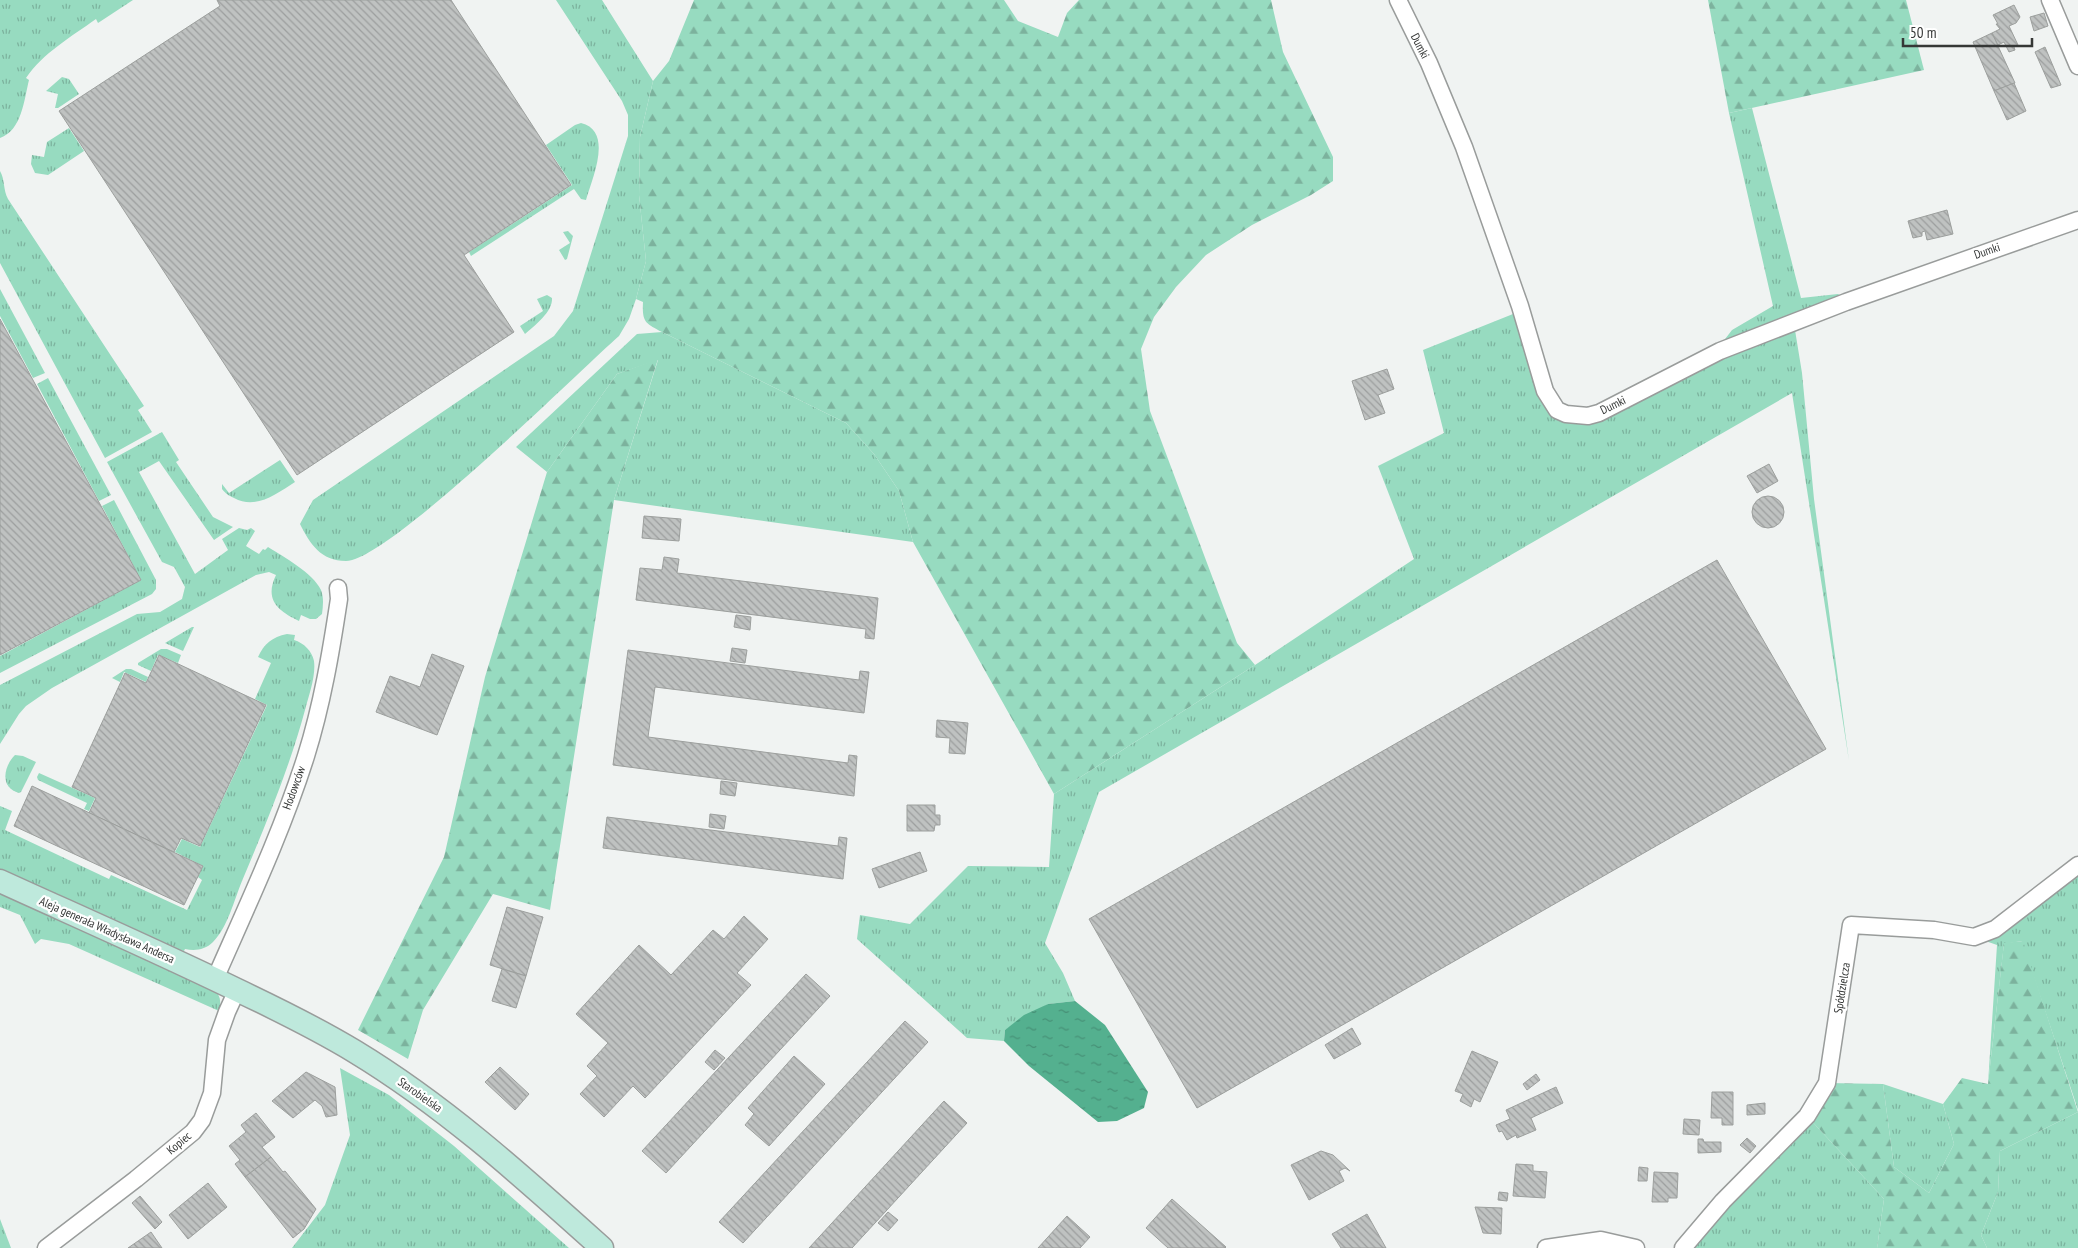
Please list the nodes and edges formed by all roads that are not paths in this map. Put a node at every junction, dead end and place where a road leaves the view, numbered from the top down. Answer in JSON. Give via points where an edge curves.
{"nodes":[{"id":1,"x":1398,"y":0,"type":"edge"},
{"id":2,"x":2050,"y":0,"type":"edge"},
{"id":3,"x":2078,"y":66,"type":"edge"},
{"id":4,"x":2078,"y":220,"type":"edge"},
{"id":5,"x":338,"y":588,"type":"dead end"},
{"id":6,"x":2078,"y":865,"type":"edge"},
{"id":7,"x":0,"y":881,"type":"edge"},
{"id":8,"x":214,"y":978,"type":"junction"},
{"id":9,"x":237,"y":990,"type":"junction"},
{"id":10,"x":46,"y":1248,"type":"edge"},
{"id":11,"x":602,"y":1248,"type":"edge"},
{"id":12,"x":1546,"y":1248,"type":"edge"},
{"id":13,"x":1636,"y":1248,"type":"edge"},
{"id":14,"x":1683,"y":1248,"type":"edge"}],
"edges":[{"from":1,"to":4,"type":"street","name":"Dumki","via":[[1464,147],[1520,306],[1545,391],[1557,410],[1566,414],[1588,416],[1600,413],[1720,350],[1855,298]]},
{"from":2,"to":3,"type":"street"},
{"from":5,"to":8,"type":"street","name":"Hodowców","via":[[339,599],[323,691],[306,756]]},
{"from":6,"to":14,"type":"street","name":"Spółdzielcza","via":[[1995,929],[1974,937],[1934,930],[1851,925],[1827,1083],[1807,1116],[1722,1201]]},
{"from":7,"to":8,"type":"street","name":"Aleja generała Władysława Andersa"},
{"from":8,"to":9,"type":"street","name":"Starobielska"},
{"from":9,"to":10,"type":"street","name":"Kopiec","via":[[217,1040],[212,1093],[202,1120],[193,1132],[144,1173]]},
{"from":9,"to":11,"type":"street","name":"Starobielska","via":[[324,1034],[423,1096],[496,1153]]},
{"from":12,"to":13,"type":"street","via":[[1601,1240]]}]}
